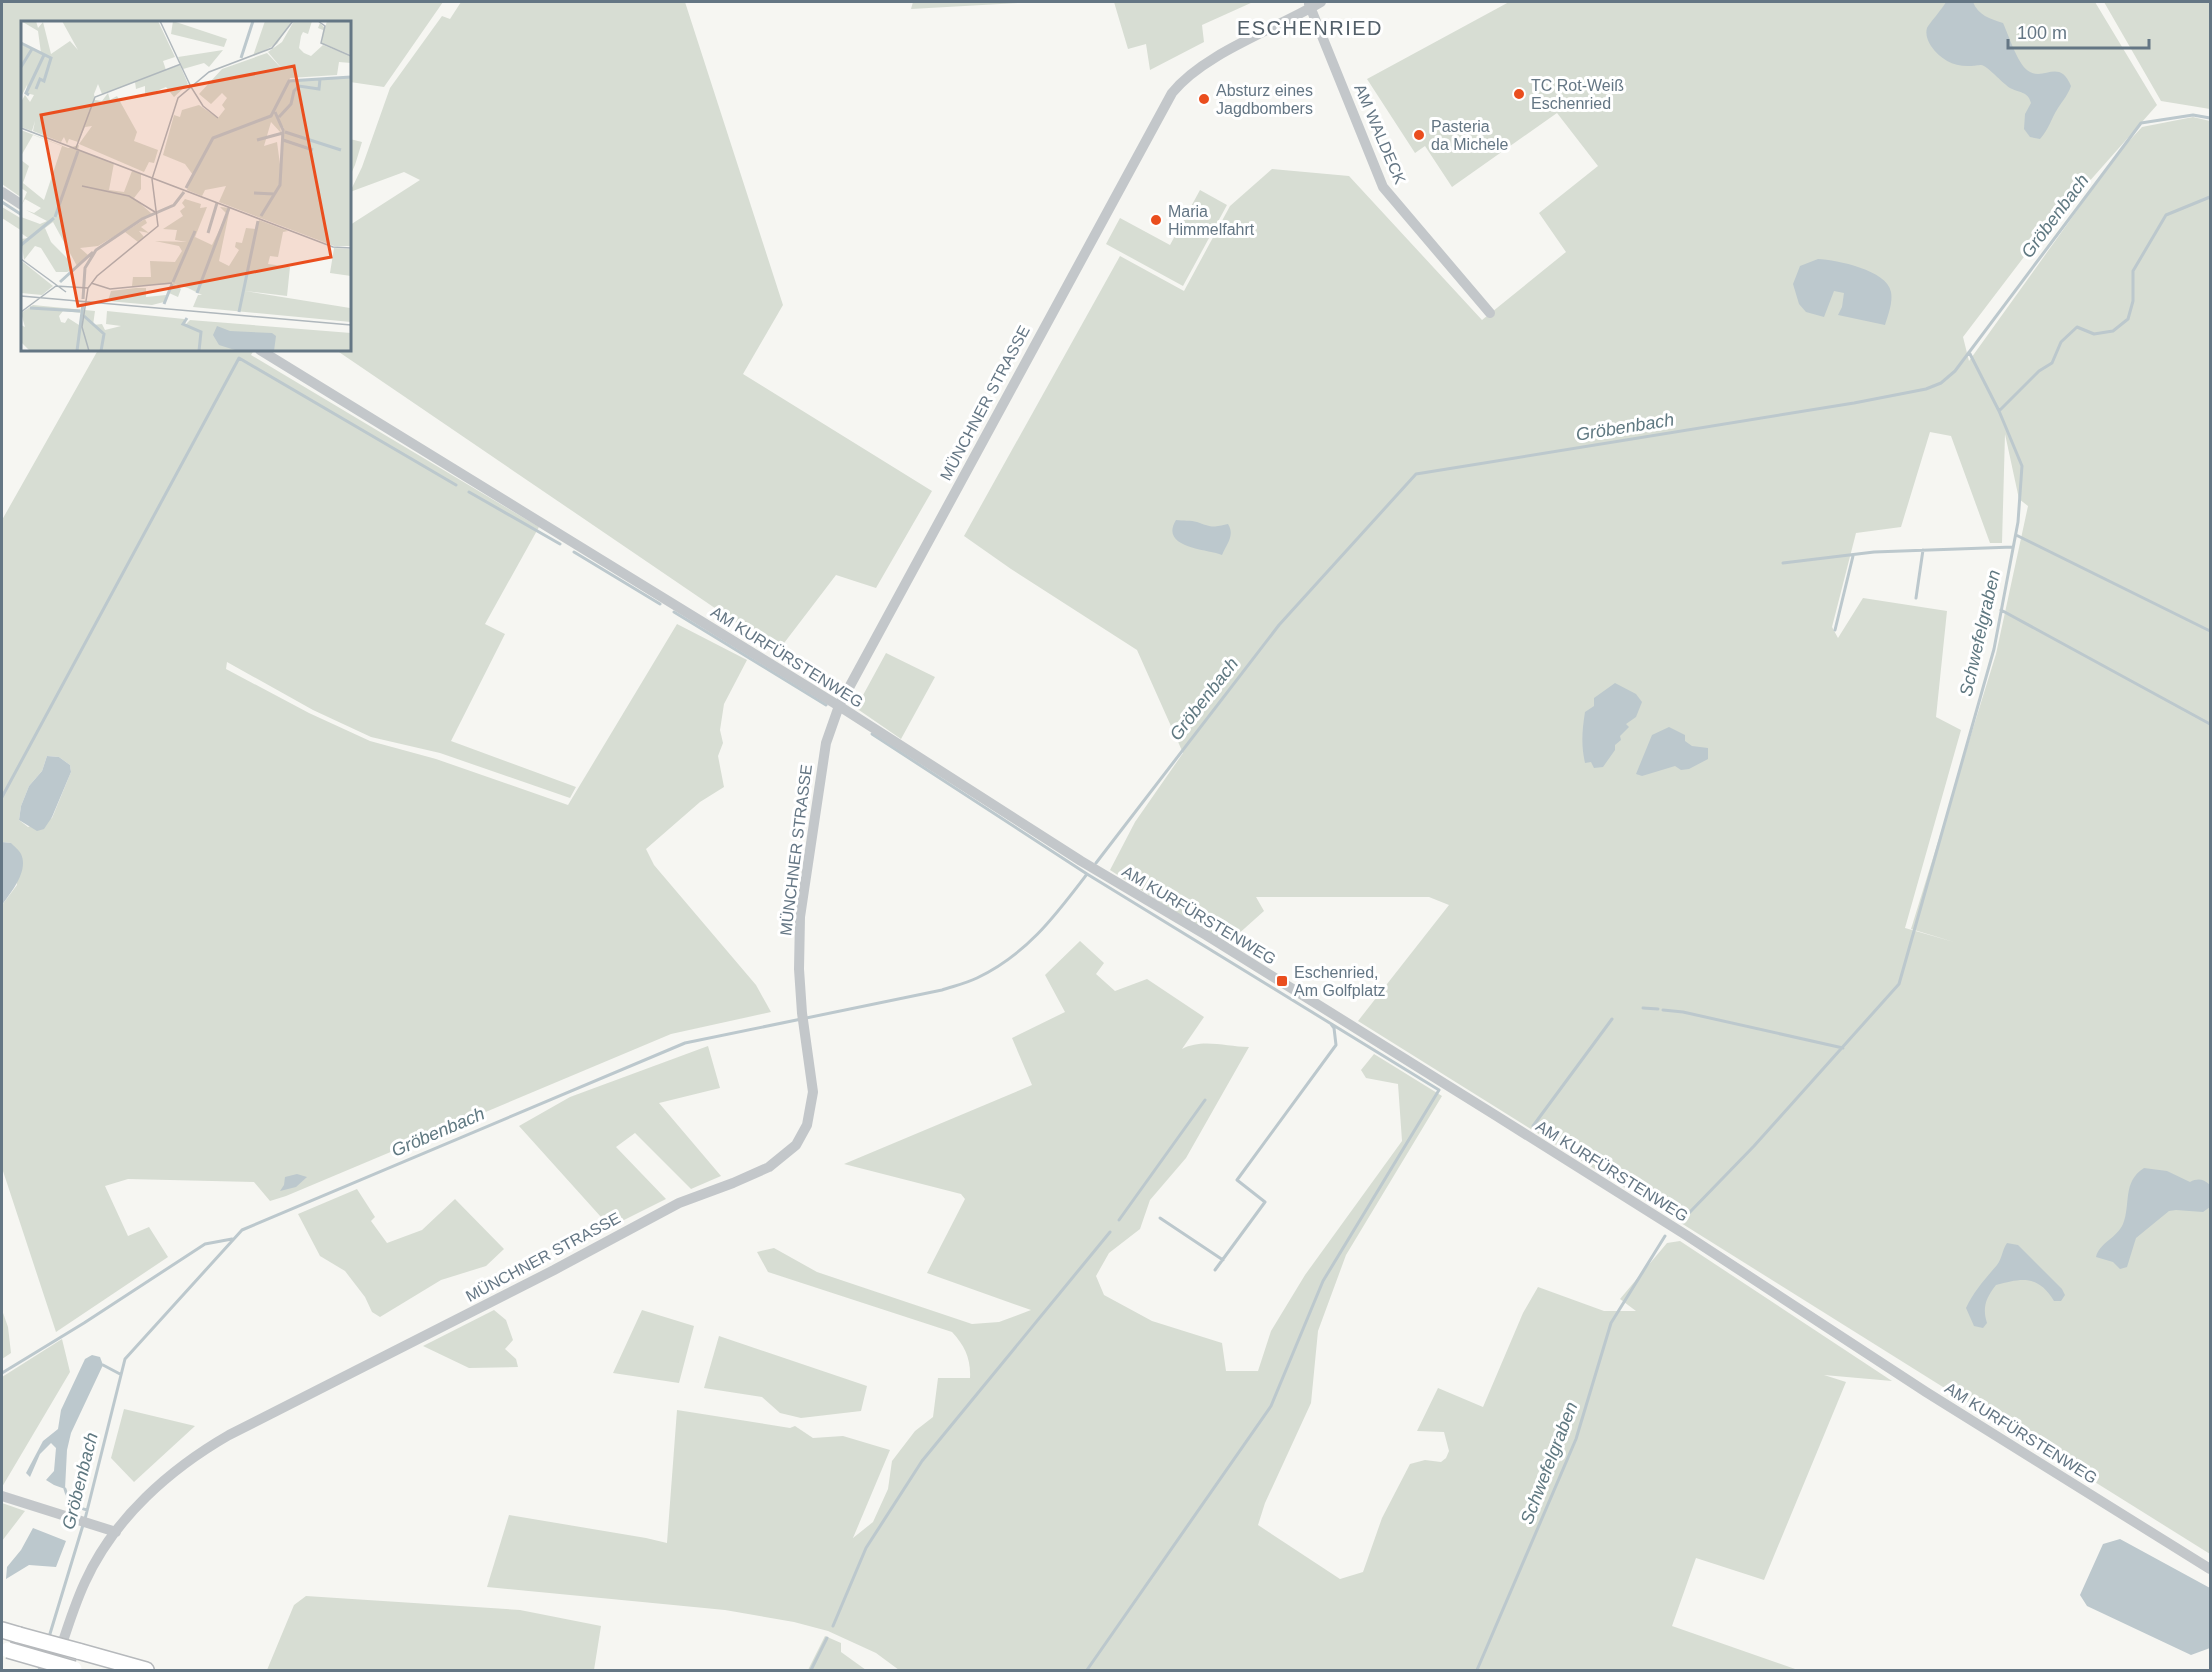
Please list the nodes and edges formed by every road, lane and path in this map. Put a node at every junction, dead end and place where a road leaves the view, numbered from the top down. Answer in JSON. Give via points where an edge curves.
{"nodes":[{"id":1,"x":1321,"y":2,"type":"edge"},
{"id":2,"x":1309,"y":5,"type":"edge"},
{"id":3,"x":2,"y":192,"type":"edge"},
{"id":4,"x":21,"y":204,"type":"edge"},
{"id":5,"x":1490,"y":312,"type":"dead end"},
{"id":6,"x":262,"y":351,"type":"edge"},
{"id":7,"x":842,"y":709,"type":"junction"},
{"id":8,"x":2,"y":1496,"type":"edge"},
{"id":9,"x":116,"y":1532,"type":"junction"},
{"id":10,"x":2211,"y":1569,"type":"edge"},
{"id":11,"x":2,"y":1630,"type":"edge"},
{"id":12,"x":5,"y":1649,"type":"edge"},
{"id":13,"x":76,"y":1670,"type":"edge"},
{"id":14,"x":54,"y":1671,"type":"edge"},
{"id":15,"x":146,"y":1671,"type":"edge"}],
"edges":[{"from":1,"to":2,"type":"street","name":"MÜNCHNER STRASSE"},
{"from":2,"to":5,"type":"street","name":"AM WALDECK","via":[[1383,187]]},
{"from":2,"to":7,"type":"street","name":"MÜNCHNER STRASSE","via":[[1197,69],[1172,93]]},
{"from":3,"to":4,"type":"street"},
{"from":6,"to":7,"type":"street","name":"AM KURFÜRSTENWEG"},
{"from":7,"to":9,"type":"street","name":"MÜNCHNER STRASSE","via":[[826,743],[800,917],[802,1013],[813,1092],[807,1125],[796,1146],[751,1175],[679,1203],[229,1435],[168,1476]]},
{"from":7,"to":10,"type":"street","name":"AM KURFÜRSTENWEG","via":[[1686,1235],[1926,1392]]},
{"from":8,"to":9,"type":"street"},
{"from":9,"to":14,"type":"street","name":"MÜNCHNER STRASSE","via":[[86,1580]]},
{"from":11,"to":15,"type":"highway","bridge":true},
{"from":12,"to":13,"type":"highway","bridge":true}]}
